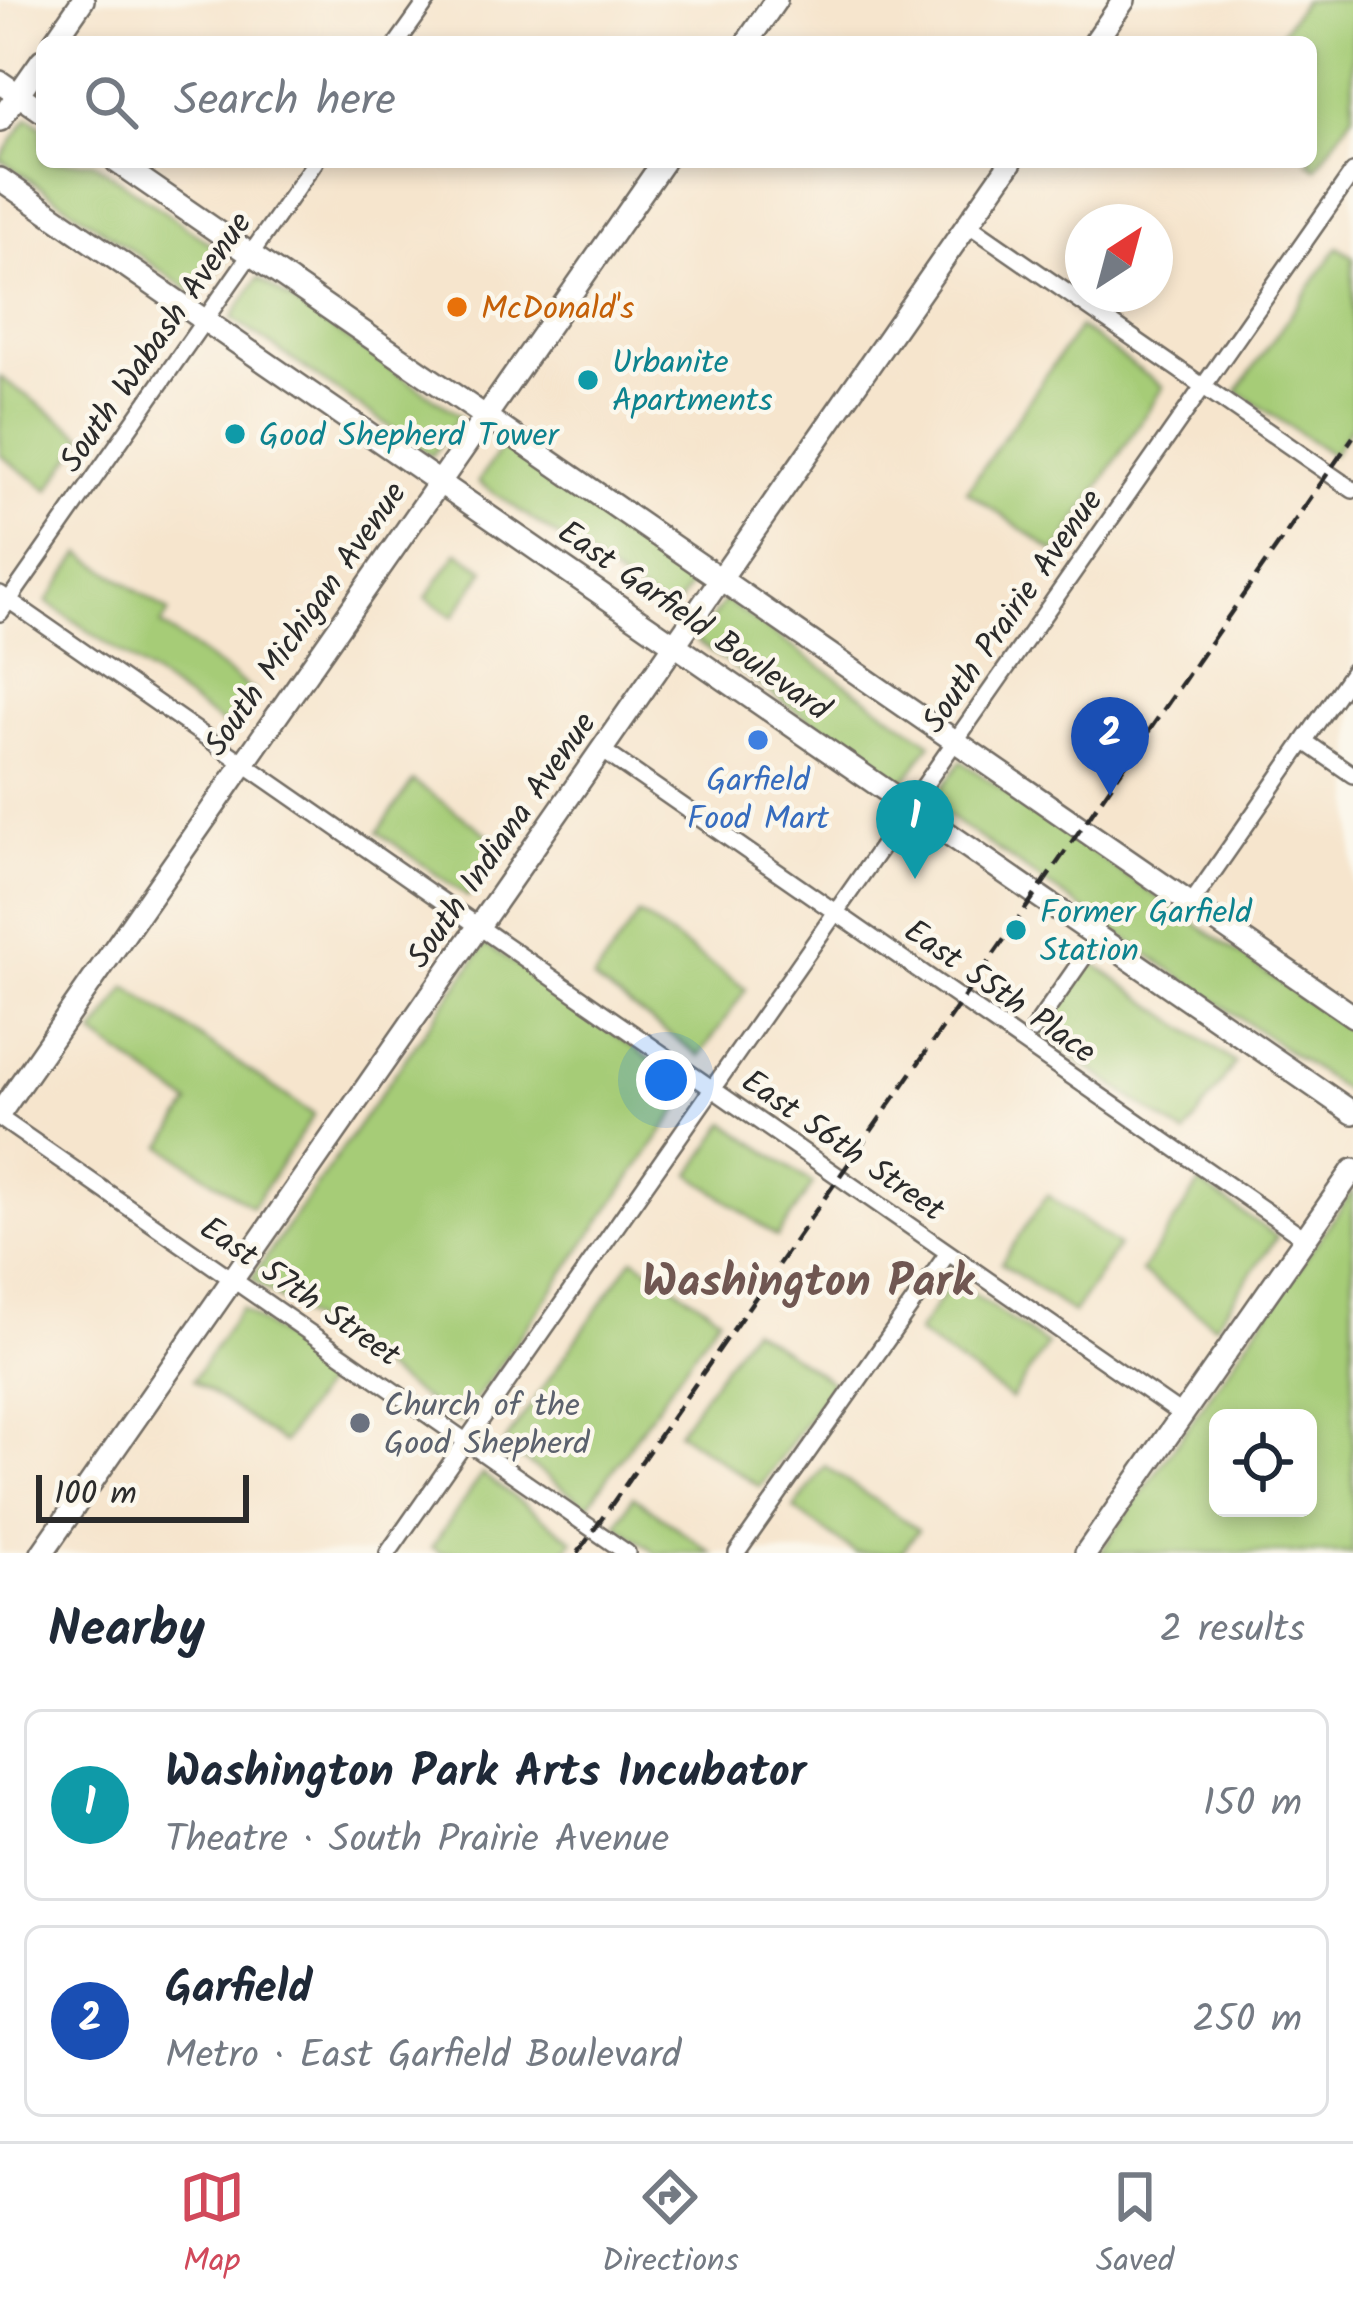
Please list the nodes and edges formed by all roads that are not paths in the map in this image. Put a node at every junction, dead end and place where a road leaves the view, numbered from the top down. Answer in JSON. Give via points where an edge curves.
{"nodes":[{"id":1,"x":83,"y":0,"type":"edge"},
{"id":2,"x":428,"y":0,"type":"edge"},
{"id":3,"x":776,"y":0,"type":"edge"},
{"id":4,"x":1124,"y":0,"type":"edge"},
{"id":5,"x":58,"y":36,"type":"edge"},
{"id":6,"x":402,"y":36,"type":"edge"},
{"id":7,"x":751,"y":36,"type":"edge"},
{"id":8,"x":1099,"y":36,"type":"edge"},
{"id":9,"x":36,"y":64,"type":"edge"},
{"id":10,"x":9,"y":88,"type":"edge"},
{"id":11,"x":36,"y":107,"type":"edge"},
{"id":12,"x":0,"y":120,"type":"edge"},
{"id":13,"x":126,"y":168,"type":"edge"},
{"id":14,"x":311,"y":168,"type":"edge"},
{"id":15,"x":659,"y":168,"type":"edge"},
{"id":16,"x":1008,"y":168,"type":"edge"},
{"id":17,"x":1353,"y":172,"type":"edge"},
{"id":18,"x":0,"y":179,"type":"edge"},
{"id":19,"x":968,"y":224,"type":"junction"},
{"id":20,"x":251,"y":254,"type":"junction"},
{"id":21,"x":205,"y":321,"type":"junction"},
{"id":22,"x":1203,"y":387,"type":"junction"},
{"id":23,"x":486,"y":416,"type":"junction"},
{"id":24,"x":439,"y":483,"type":"junction"},
{"id":25,"x":1353,"y":490,"type":"edge"},
{"id":26,"x":721,"y":578,"type":"junction"},
{"id":27,"x":3,"y":602,"type":"edge"},
{"id":28,"x":675,"y":646,"type":"junction"},
{"id":29,"x":1353,"y":671,"type":"edge"},
{"id":30,"x":956,"y":741,"type":"junction"},
{"id":31,"x":1304,"y":741,"type":"junction"},
{"id":32,"x":602,"y":750,"type":"junction"},
{"id":33,"x":242,"y":762,"type":"junction"},
{"id":34,"x":1353,"y":776,"type":"edge"},
{"id":35,"x":910,"y":807,"type":"junction"},
{"id":36,"x":1192,"y":904,"type":"junction"},
{"id":37,"x":836,"y":912,"type":"junction"},
{"id":38,"x":479,"y":927,"type":"junction"},
{"id":39,"x":1086,"y":954,"type":"dead end"},
{"id":40,"x":1353,"y":1016,"type":"edge"},
{"id":41,"x":1033,"y":1030,"type":"dead end"},
{"id":42,"x":712,"y":1089,"type":"junction"},
{"id":43,"x":1353,"y":1113,"type":"edge"},
{"id":44,"x":0,"y":1115,"type":"edge"},
{"id":45,"x":1353,"y":1171,"type":"edge"},
{"id":46,"x":1306,"y":1239,"type":"junction"},
{"id":47,"x":948,"y":1253,"type":"junction"},
{"id":48,"x":233,"y":1279,"type":"junction"},
{"id":49,"x":1183,"y":1414,"type":"junction"},
{"id":50,"x":466,"y":1441,"type":"junction"},
{"id":51,"x":42,"y":1553,"type":"edge"},
{"id":52,"x":388,"y":1553,"type":"edge"},
{"id":53,"x":627,"y":1553,"type":"edge"},
{"id":54,"x":737,"y":1553,"type":"edge"},
{"id":55,"x":1086,"y":1553,"type":"edge"}],
"edges":[{"from":1,"to":5,"type":"street"},
{"from":2,"to":6,"type":"street"},
{"from":3,"to":7,"type":"street"},
{"from":4,"to":8,"type":"street"},
{"from":9,"to":10,"type":"street"},
{"from":10,"to":11,"type":"street"},
{"from":10,"to":12,"type":"street"},
{"from":13,"to":20,"type":"street","name":"East Garfield Boulevard"},
{"from":14,"to":20,"type":"street","name":"South Wabash Avenue"},
{"from":15,"to":23,"type":"street","name":"South Michigan Avenue"},
{"from":16,"to":19,"type":"street","name":"South Indiana Avenue"},
{"from":17,"to":22,"type":"street","name":"South Prairie Avenue"},
{"from":18,"to":21,"type":"street","name":"East Garfield Boulevard"},
{"from":19,"to":22,"type":"street"},
{"from":19,"to":26,"type":"street","name":"South Indiana Avenue"},
{"from":20,"to":21,"type":"street","name":"South Wabash Avenue"},
{"from":20,"to":23,"type":"street","name":"East Garfield Boulevard"},
{"from":21,"to":24,"type":"street","name":"East Garfield Boulevard"},
{"from":21,"to":27,"type":"street","name":"South Wabash Avenue"},
{"from":22,"to":25,"type":"street"},
{"from":22,"to":30,"type":"street","name":"South Prairie Avenue"},
{"from":23,"to":24,"type":"street","name":"South Michigan Avenue"},
{"from":23,"to":26,"type":"street","name":"East Garfield Boulevard"},
{"from":24,"to":28,"type":"street","name":"East Garfield Boulevard"},
{"from":24,"to":33,"type":"street","name":"South Michigan Avenue"},
{"from":26,"to":28,"type":"street","name":"South Indiana Avenue"},
{"from":26,"to":30,"type":"street","name":"East Garfield Boulevard"},
{"from":27,"to":33,"type":"street","name":"East 56th Street"},
{"from":28,"to":32,"type":"street","name":"South Indiana Avenue"},
{"from":28,"to":35,"type":"street","name":"East Garfield Boulevard"},
{"from":29,"to":31,"type":"street"},
{"from":30,"to":35,"type":"street","name":"South Prairie Avenue"},
{"from":30,"to":36,"type":"street","name":"East Garfield Boulevard"},
{"from":31,"to":34,"type":"street"},
{"from":31,"to":36,"type":"street"},
{"from":32,"to":37,"type":"street","name":"East 55th Place"},
{"from":32,"to":38,"type":"street","name":"South Indiana Avenue"},
{"from":33,"to":38,"type":"street","name":"East 56th Street"},
{"from":33,"to":44,"type":"street","name":"South Michigan Avenue"},
{"from":35,"to":37,"type":"street","name":"South Prairie Avenue"},
{"from":35,"to":43,"type":"street","name":"East Garfield Boulevard"},
{"from":36,"to":40,"type":"street","name":"East Garfield Boulevard"},
{"from":37,"to":42,"type":"street","name":"South Prairie Avenue"},
{"from":37,"to":46,"type":"street","name":"East 55th Place"},
{"from":38,"to":42,"type":"street","name":"East 56th Street"},
{"from":38,"to":48,"type":"street","name":"South Indiana Avenue"},
{"from":39,"to":41,"type":"street"},
{"from":42,"to":47,"type":"street","name":"East 56th Street"},
{"from":42,"to":50,"type":"street","name":"South Prairie Avenue"},
{"from":44,"to":48,"type":"street","name":"East 57th Street"},
{"from":45,"to":46,"type":"street"},
{"from":46,"to":49,"type":"street"},
{"from":47,"to":49,"type":"street","name":"East 56th Street"},
{"from":47,"to":54,"type":"street"},
{"from":48,"to":50,"type":"street","name":"East 57th Street"},
{"from":48,"to":51,"type":"street","name":"South Indiana Avenue"},
{"from":49,"to":55,"type":"street"},
{"from":50,"to":52,"type":"street","name":"South Prairie Avenue"},
{"from":50,"to":53,"type":"street","name":"East 57th Street"}]}
